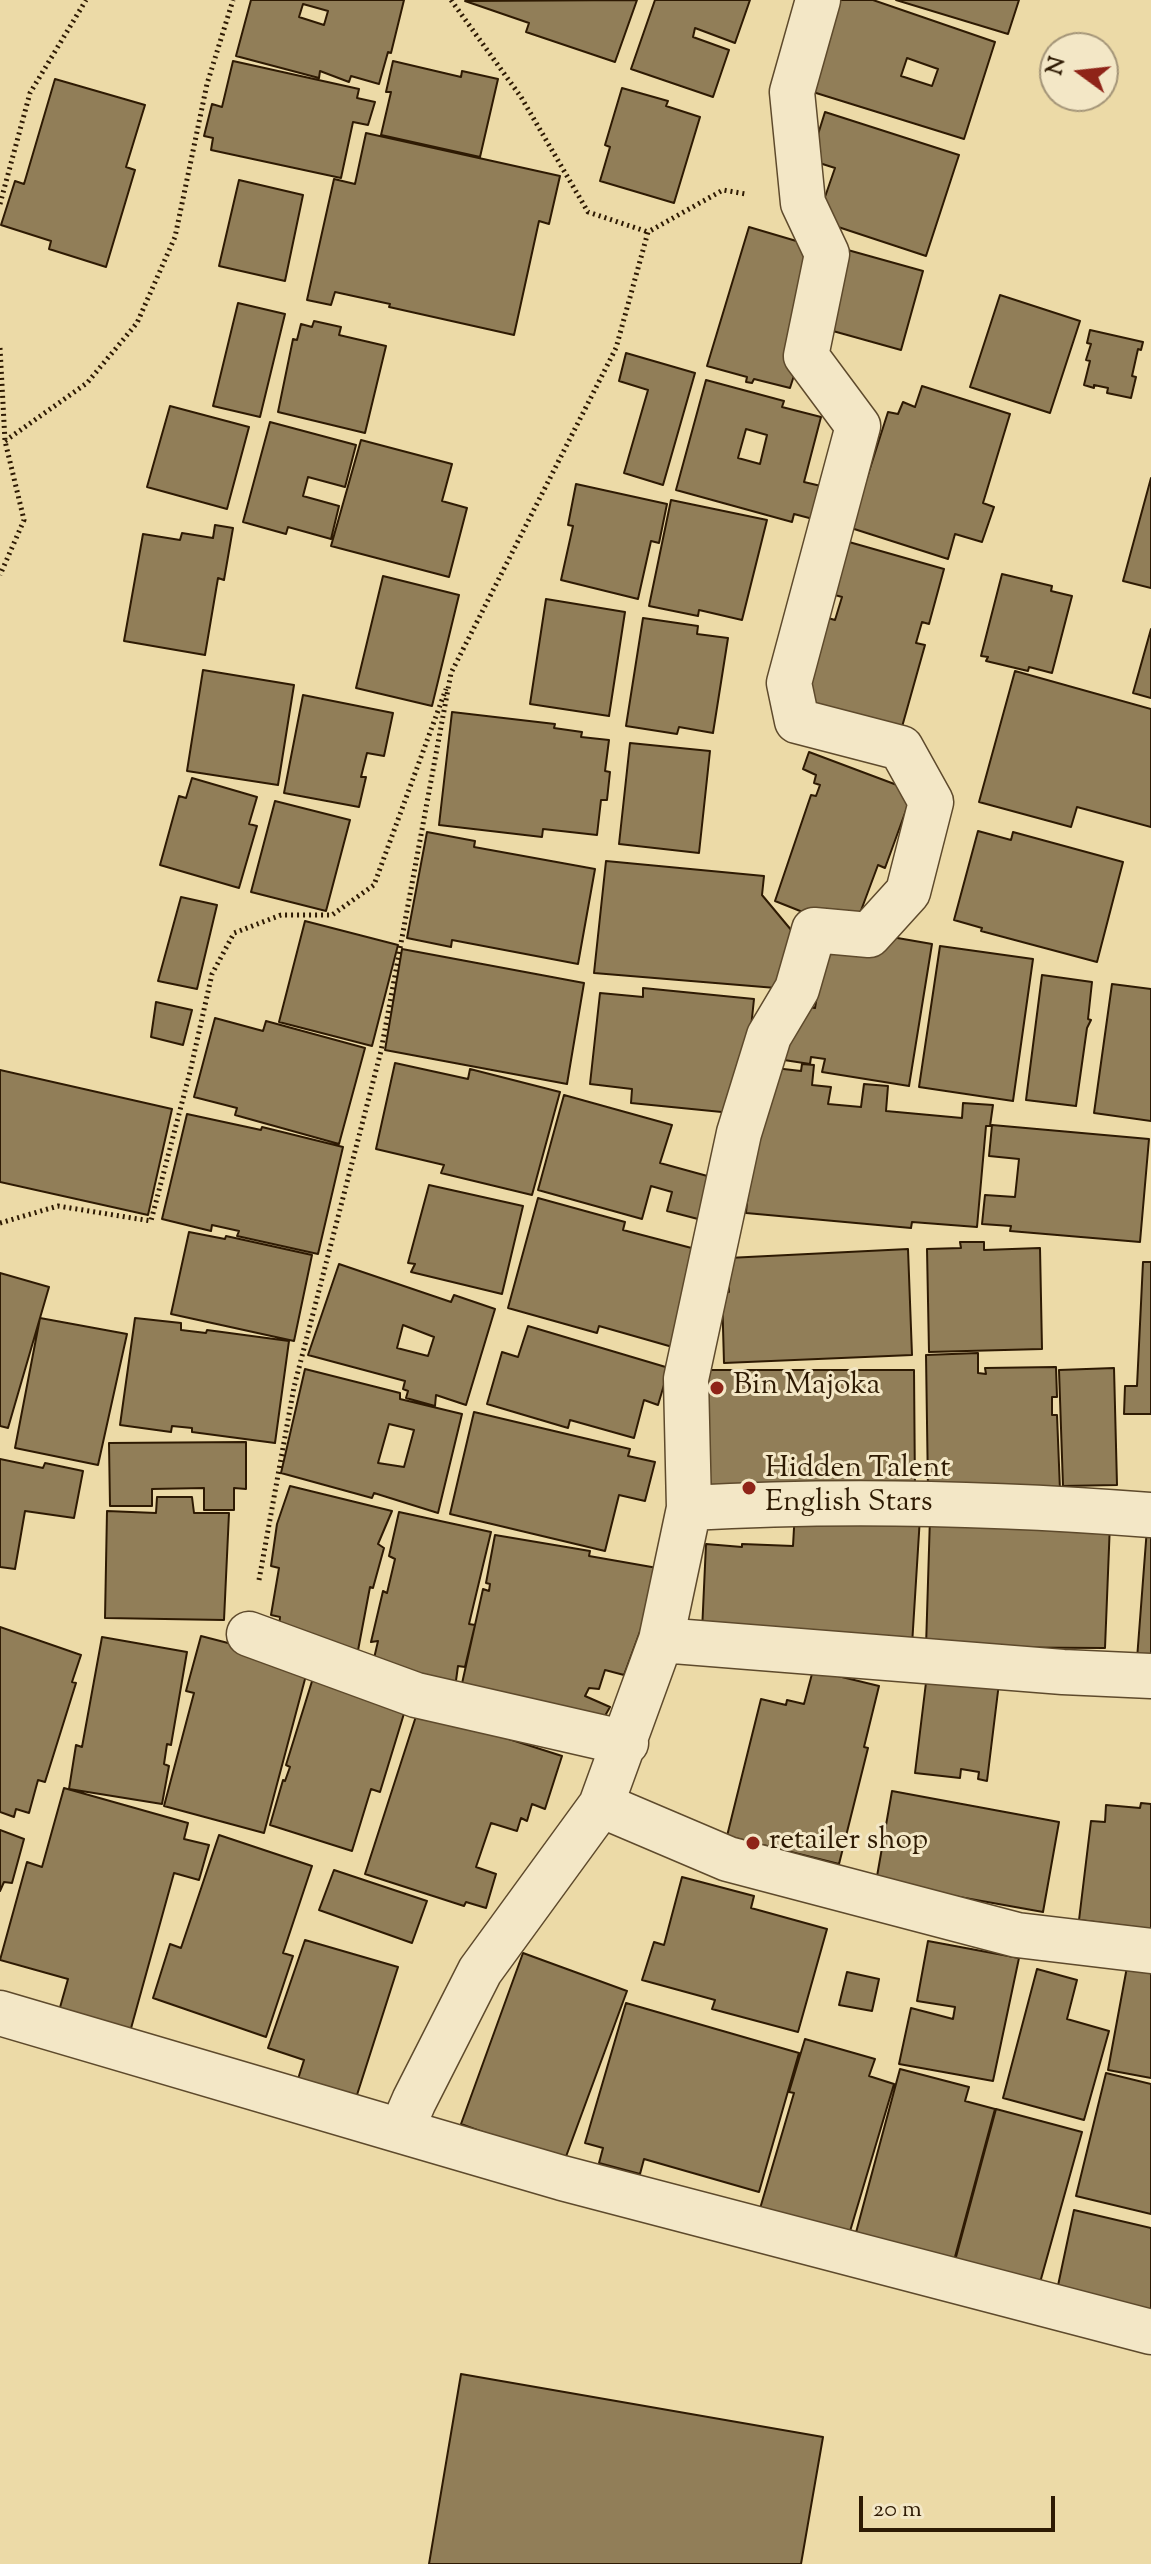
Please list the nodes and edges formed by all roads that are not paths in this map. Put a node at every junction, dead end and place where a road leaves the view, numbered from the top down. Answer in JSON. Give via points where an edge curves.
{"nodes":[{"id":1,"x":818,"y":0,"type":"edge"},
{"id":2,"x":689,"y":1508,"type":"junction"},
{"id":3,"x":1151,"y":1515,"type":"edge"},
{"id":4,"x":249,"y":1634,"type":"road end"},
{"id":5,"x":661,"y":1640,"type":"junction"},
{"id":6,"x":1151,"y":1676,"type":"edge"},
{"id":7,"x":626,"y":1743,"type":"junction"},
{"id":8,"x":601,"y":1805,"type":"junction"},
{"id":9,"x":1151,"y":1951,"type":"edge"},
{"id":10,"x":0,"y":2013,"type":"edge"},
{"id":11,"x":401,"y":2131,"type":"junction"},
{"id":12,"x":1151,"y":2332,"type":"edge"}],
"edges":[{"from":1,"to":2,"type":"street","via":[[792,92],[803,203],[827,254],[806,356],[858,426],[789,683],[797,721],[901,748],[931,802],[908,892],[869,935],[814,930],[797,989],[769,1036],[739,1133],[686,1379]]},
{"from":2,"to":3,"type":"street","via":[[878,1502]]},
{"from":2,"to":5,"type":"street"},
{"from":4,"to":7,"type":"street","via":[[416,1695]]},
{"from":5,"to":6,"type":"street"},
{"from":5,"to":7,"type":"street"},
{"from":7,"to":8,"type":"street"},
{"from":8,"to":9,"type":"street","via":[[728,1859],[1017,1935]]},
{"from":8,"to":11,"type":"street","via":[[480,1971]]},
{"from":10,"to":11,"type":"street"},
{"from":11,"to":12,"type":"street"}]}
